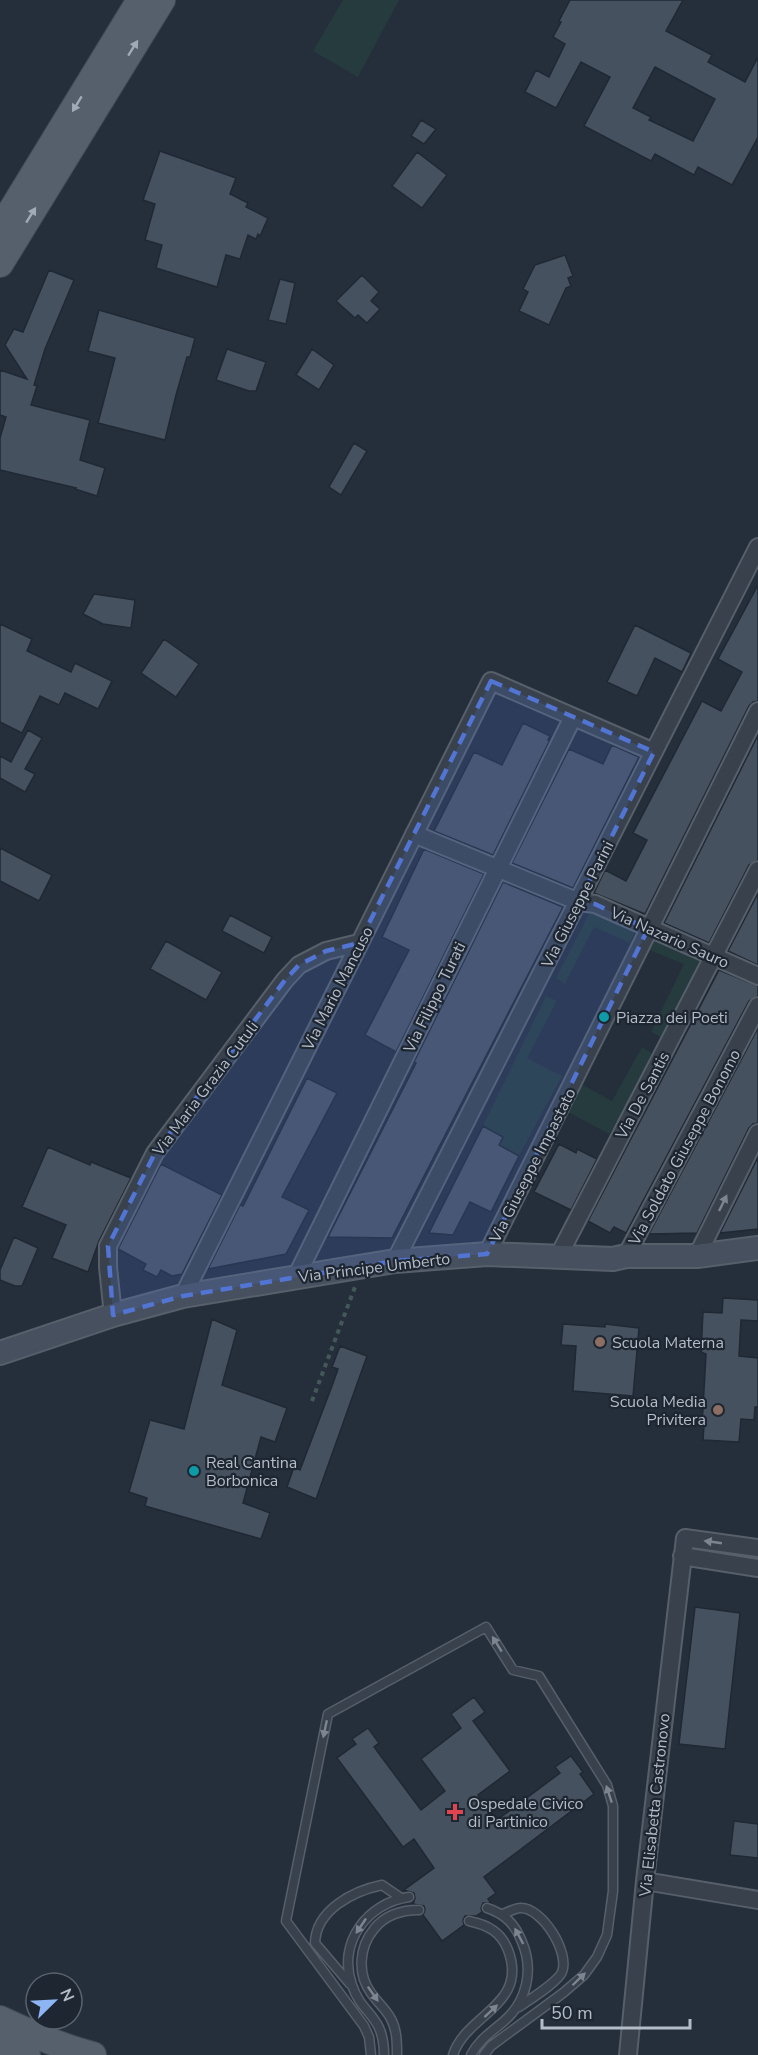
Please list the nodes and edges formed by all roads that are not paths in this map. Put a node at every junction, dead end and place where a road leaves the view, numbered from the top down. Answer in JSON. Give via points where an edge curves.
{"nodes":[{"id":1,"x":140,"y":0,"type":"edge"},
{"id":2,"x":162,"y":0,"type":"edge"},
{"id":3,"x":0,"y":229,"type":"edge"},
{"id":4,"x":0,"y":264,"type":"edge"},
{"id":5,"x":758,"y":547,"type":"edge"},
{"id":6,"x":758,"y":711,"type":"edge"},
{"id":7,"x":573,"y":717,"type":"junction"},
{"id":8,"x":654,"y":753,"type":"junction"},
{"id":9,"x":414,"y":834,"type":"junction"},
{"id":10,"x":498,"y":868,"type":"junction"},
{"id":11,"x":758,"y":870,"type":"edge"},
{"id":12,"x":579,"y":902,"type":"junction"},
{"id":13,"x":648,"y":929,"type":"junction"},
{"id":14,"x":359,"y":944,"type":"junction"},
{"id":15,"x":714,"y":956,"type":"junction"},
{"id":16,"x":758,"y":976,"type":"edge"},
{"id":17,"x":758,"y":1006,"type":"edge"},
{"id":18,"x":758,"y":1133,"type":"edge"},
{"id":19,"x":758,"y":1248,"type":"edge"},
{"id":20,"x":487,"y":1254,"type":"junction"},
{"id":21,"x":627,"y":1256,"type":"junction"},
{"id":22,"x":698,"y":1256,"type":"junction"},
{"id":23,"x":558,"y":1257,"type":"junction"},
{"id":24,"x":395,"y":1261,"type":"junction"},
{"id":25,"x":296,"y":1277,"type":"junction"},
{"id":26,"x":183,"y":1296,"type":"junction"},
{"id":27,"x":113,"y":1315,"type":"junction"},
{"id":28,"x":0,"y":1353,"type":"edge"},
{"id":29,"x":758,"y":1548,"type":"edge"},
{"id":30,"x":682,"y":1556,"type":"junction"},
{"id":31,"x":758,"y":1568,"type":"edge"},
{"id":32,"x":645,"y":1881,"type":"junction"},
{"id":33,"x":758,"y":1900,"type":"edge"},
{"id":34,"x":487,"y":1908,"type":"dead end"},
{"id":35,"x":419,"y":1910,"type":"dead end"},
{"id":36,"x":503,"y":1914,"type":"junction"},
{"id":37,"x":470,"y":1921,"type":"dead end"},
{"id":38,"x":352,"y":1986,"type":"junction"},
{"id":39,"x":514,"y":2011,"type":"junction"},
{"id":40,"x":0,"y":2019,"type":"edge"},
{"id":41,"x":0,"y":2042,"type":"edge"},
{"id":42,"x":27,"y":2055,"type":"edge"},
{"id":43,"x":93,"y":2055,"type":"edge"},
{"id":44,"x":371,"y":2055,"type":"edge"},
{"id":45,"x":384,"y":2055,"type":"edge"},
{"id":46,"x":397,"y":2055,"type":"edge"},
{"id":47,"x":453,"y":2055,"type":"edge"},
{"id":48,"x":471,"y":2055,"type":"edge"},
{"id":49,"x":484,"y":2055,"type":"edge"},
{"id":50,"x":628,"y":2055,"type":"edge"}],
"edges":[{"from":1,"to":3,"type":"main road","one_way":true},
{"from":4,"to":2,"type":"main road","one_way":true},
{"from":5,"to":8,"type":"street","name":"Via Giuseppe Parini"},
{"from":6,"to":13,"type":"street"},
{"from":7,"to":8,"type":"street"},
{"from":7,"to":9,"type":"street","name":"Via Mario Mancuso","via":[[491,681]]},
{"from":7,"to":10,"type":"street","name":"Via Filippo Turati"},
{"from":8,"to":12,"type":"street","name":"Via Giuseppe Parini"},
{"from":9,"to":10,"type":"street","name":"Via Nazario Sauro"},
{"from":9,"to":14,"type":"street","name":"Via Mario Mancuso"},
{"from":10,"to":12,"type":"street","name":"Via Nazario Sauro"},
{"from":10,"to":25,"type":"street","name":"Via Filippo Turati"},
{"from":11,"to":15,"type":"street","name":"Via De Santis"},
{"from":12,"to":13,"type":"street","name":"Via Nazario Sauro","via":[[595,904]]},
{"from":12,"to":24,"type":"street","name":"Via Giuseppe Parini"},
{"from":13,"to":15,"type":"street","name":"Via Nazario Sauro"},
{"from":13,"to":20,"type":"street","name":"Via Giuseppe Impastato"},
{"from":14,"to":26,"type":"street","name":"Via Mario Mancuso"},
{"from":14,"to":27,"type":"street","name":"Via Maria Grazia Cutuli","via":[[326,951],[299,965],[155,1153],[108,1246]]},
{"from":15,"to":16,"type":"street","name":"Via Nazario Sauro"},
{"from":15,"to":23,"type":"street","name":"Via De Santis"},
{"from":17,"to":21,"type":"street","name":"Via Soldato Giuseppe Bonomo"},
{"from":22,"to":18,"type":"street","one_way":true},
{"from":19,"to":22,"type":"street","name":"Via Principe Umberto"},
{"from":20,"to":23,"type":"street","name":"Via Principe Umberto"},
{"from":20,"to":24,"type":"street","name":"Via Principe Umberto"},
{"from":21,"to":22,"type":"street","name":"Via Principe Umberto"},
{"from":21,"to":23,"type":"street","name":"Via Principe Umberto"},
{"from":24,"to":25,"type":"street","name":"Via Principe Umberto"},
{"from":25,"to":26,"type":"street","name":"Via Principe Umberto"},
{"from":26,"to":27,"type":"street","name":"Via Principe Umberto"},
{"from":27,"to":28,"type":"street","name":"Via Principe Umberto"},
{"from":29,"to":30,"type":"street","one_way":true,"via":[[686,1538]]},
{"from":30,"to":31,"type":"street"},
{"from":30,"to":32,"type":"street","name":"Via Elisabetta Castronovo"},
{"from":32,"to":33,"type":"street"},
{"from":32,"to":50,"type":"street","name":"Via Elisabetta Castronovo"},
{"from":34,"to":36,"type":"lane"},
{"from":35,"to":46,"type":"lane","one_way":true,"via":[[404,1911],[384,1920],[369,1936],[362,1957],[364,1981],[395,2030]]},
{"from":39,"to":36,"type":"lane","one_way":true,"via":[[522,1998],[528,1967],[521,1939]]},
{"from":36,"to":39,"type":"lane","via":[[519,1907],[532,1910],[557,1937],[565,1962],[561,1975]]},
{"from":47,"to":37,"type":"lane","one_way":true,"via":[[460,2041],[501,2001],[511,1979],[510,1956],[501,1936]]},
{"from":38,"to":38,"type":"lane","one_way":true,"via":[[315,1943],[316,1930],[331,1909],[361,1889],[382,1885],[405,1897],[376,1909],[357,1929],[348,1956]]},
{"from":38,"to":45,"type":"lane","via":[[380,2026]]},
{"from":39,"to":48,"type":"lane","via":[[481,2039]]},
{"from":40,"to":43,"type":"main road","via":[[33,2035]]},
{"from":41,"to":42,"type":"main road"},
{"from":49,"to":44,"type":"lane","one_way":true,"via":[[564,1993],[597,1957],[607,1935],[613,1891],[614,1832],[607,1785],[556,1703],[539,1676],[513,1670],[486,1627],[328,1714],[286,1920],[364,2026]]}]}
